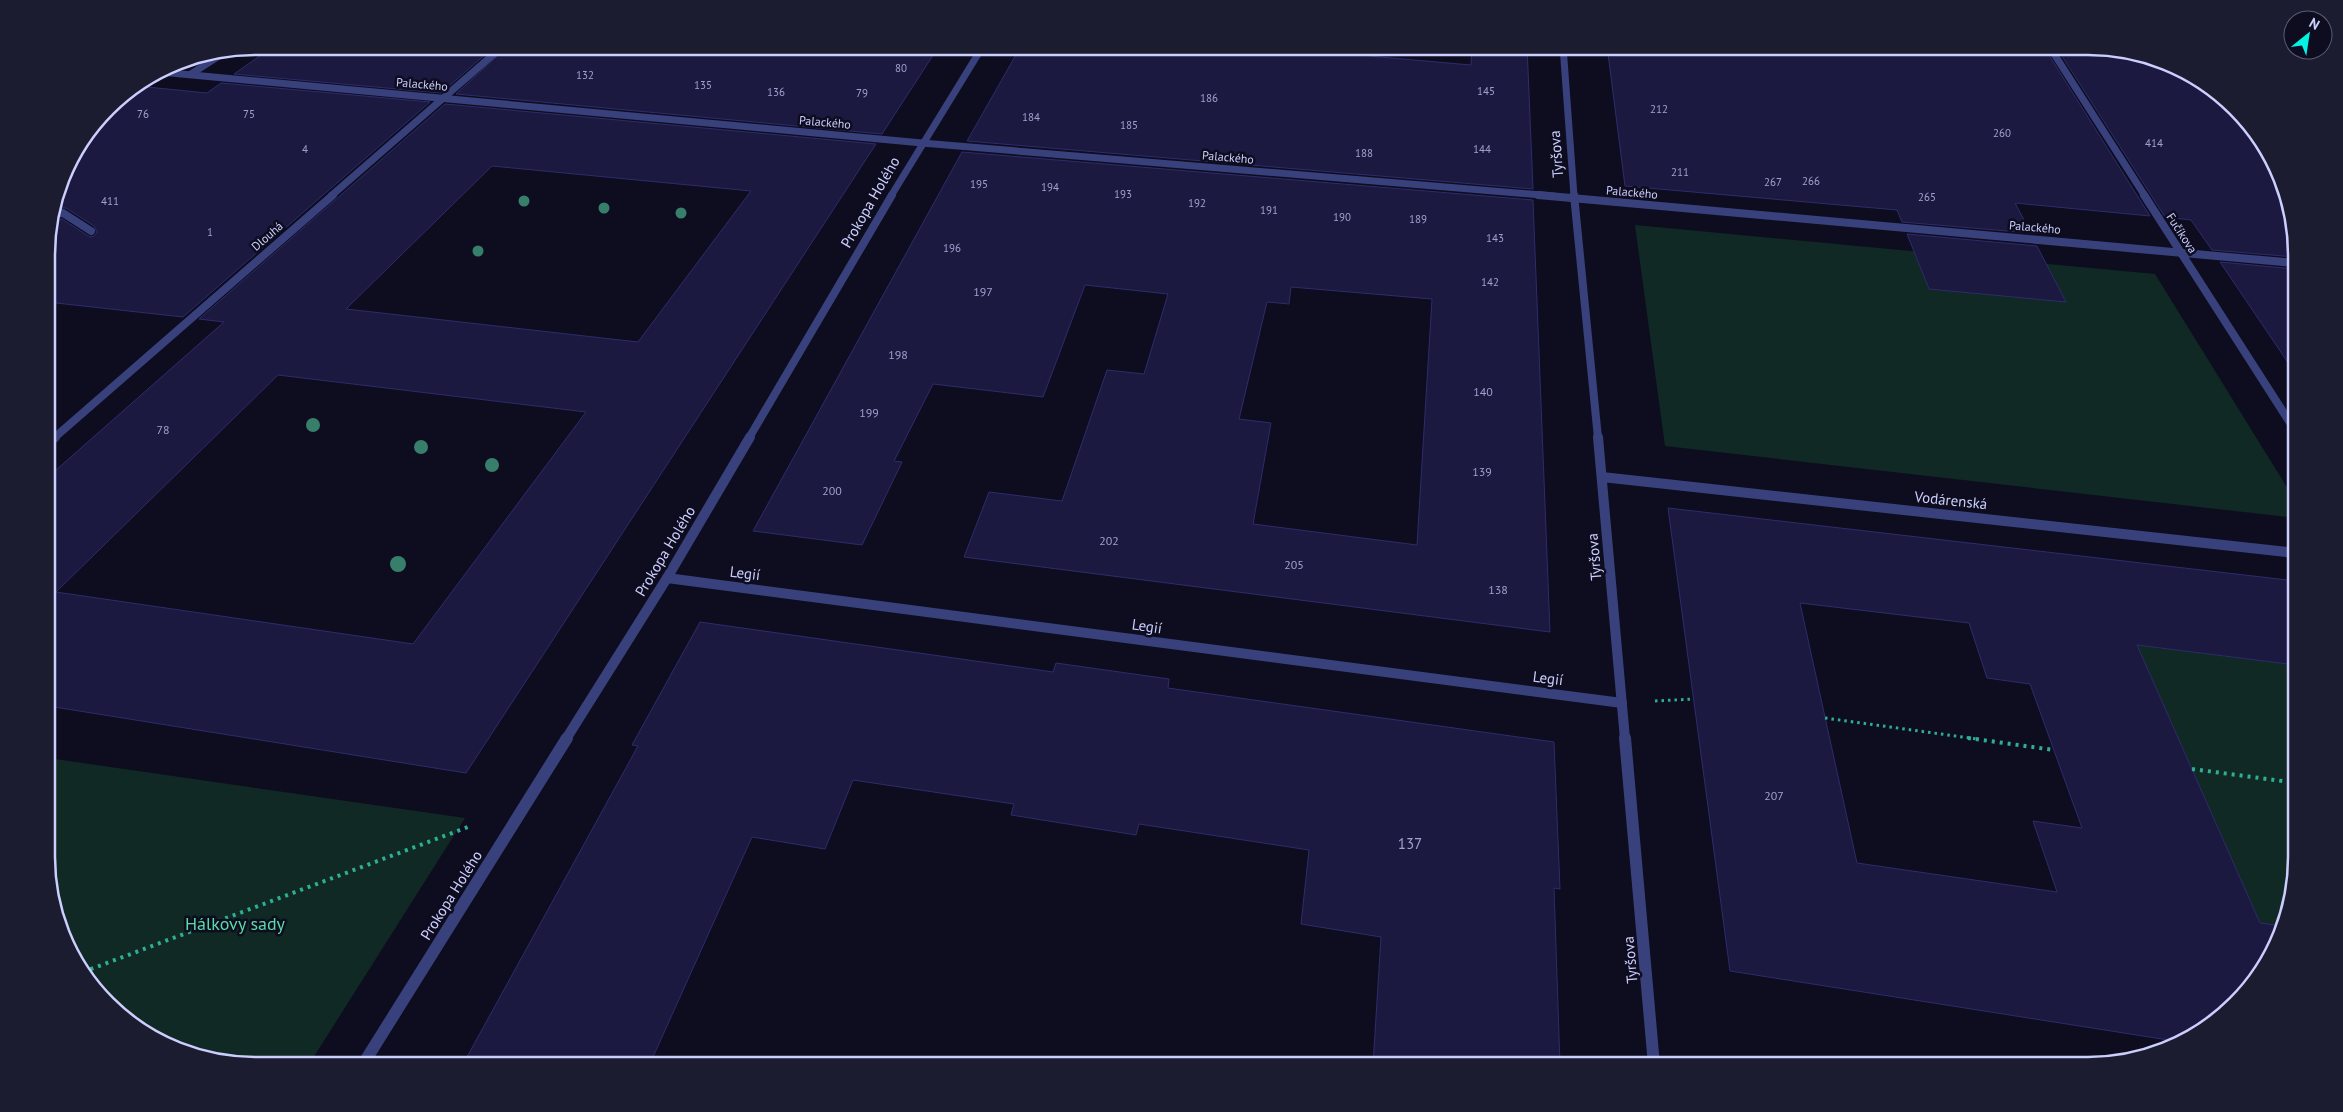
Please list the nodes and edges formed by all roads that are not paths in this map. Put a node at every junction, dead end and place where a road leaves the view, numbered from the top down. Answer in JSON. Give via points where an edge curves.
{"nodes":[{"id":1,"x":493,"y":55,"type":"edge"},
{"id":2,"x":977,"y":55,"type":"edge"},
{"id":3,"x":1564,"y":55,"type":"edge"},
{"id":4,"x":2055,"y":55,"type":"edge"},
{"id":5,"x":213,"y":60,"type":"edge"},
{"id":6,"x":173,"y":73,"type":"edge"},
{"id":7,"x":191,"y":74,"type":"junction"},
{"id":8,"x":444,"y":97,"type":"junction"},
{"id":9,"x":922,"y":143,"type":"junction"},
{"id":10,"x":1574,"y":198,"type":"junction"},
{"id":11,"x":60,"y":213,"type":"edge"},
{"id":12,"x":91,"y":231,"type":"dead end"},
{"id":13,"x":2179,"y":251,"type":"junction"},
{"id":14,"x":2288,"y":262,"type":"edge"},
{"id":15,"x":2288,"y":420,"type":"edge"},
{"id":16,"x":55,"y":437,"type":"edge"},
{"id":17,"x":1602,"y":477,"type":"junction"},
{"id":18,"x":2288,"y":552,"type":"edge"},
{"id":19,"x":667,"y":578,"type":"junction"},
{"id":20,"x":1622,"y":703,"type":"junction"},
{"id":21,"x":368,"y":1057,"type":"edge"},
{"id":22,"x":1653,"y":1057,"type":"edge"}],
"edges":[{"from":1,"to":8,"type":"street","name":"Dlouhá"},
{"from":2,"to":9,"type":"street","name":"Prokopa Holého"},
{"from":3,"to":10,"type":"street","name":"Tyršova"},
{"from":4,"to":13,"type":"street","name":"Fučíkova"},
{"from":5,"to":7,"type":"street"},
{"from":6,"to":7,"type":"street","name":"Palackého"},
{"from":7,"to":8,"type":"street","name":"Palackého"},
{"from":8,"to":9,"type":"street","name":"Palackého"},
{"from":8,"to":16,"type":"street","name":"Dlouhá"},
{"from":9,"to":10,"type":"street","name":"Palackého"},
{"from":9,"to":19,"type":"street","name":"Prokopa Holého"},
{"from":10,"to":13,"type":"street","name":"Palackého"},
{"from":10,"to":17,"type":"street","name":"Tyršova"},
{"from":11,"to":12,"type":"street"},
{"from":13,"to":14,"type":"street","name":"Palackého"},
{"from":13,"to":15,"type":"street","name":"Fučíkova"},
{"from":17,"to":18,"type":"street","name":"Vodárenská"},
{"from":17,"to":20,"type":"street","name":"Tyršova"},
{"from":19,"to":20,"type":"street","name":"Legií"},
{"from":19,"to":21,"type":"street","name":"Prokopa Holého"},
{"from":20,"to":22,"type":"street","name":"Tyršova"}]}
